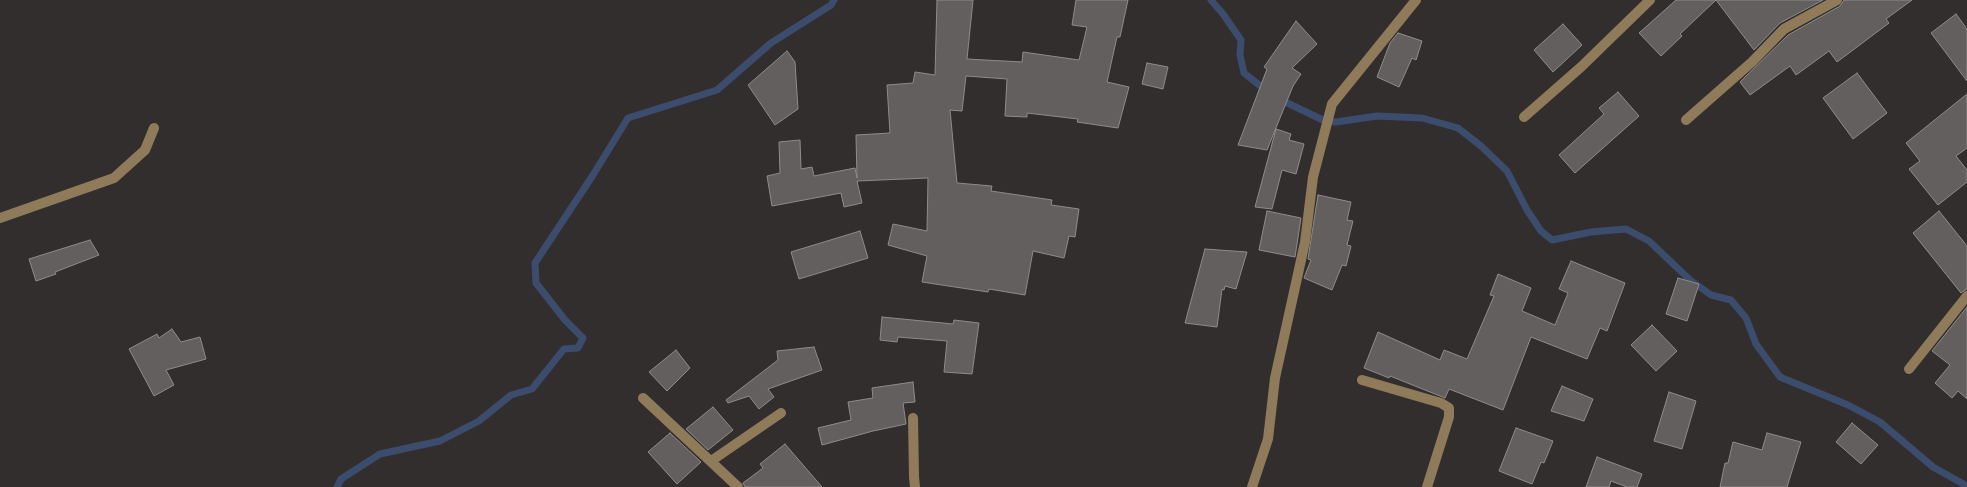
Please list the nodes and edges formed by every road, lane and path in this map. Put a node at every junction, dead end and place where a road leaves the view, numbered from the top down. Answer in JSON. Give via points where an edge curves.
{"nodes":[{"id":1,"x":1416,"y":0,"type":"edge"},
{"id":2,"x":1650,"y":0,"type":"edge"},
{"id":3,"x":1837,"y":0,"type":"edge"},
{"id":4,"x":1524,"y":117,"type":"dead end"},
{"id":5,"x":1686,"y":120,"type":"dead end"},
{"id":6,"x":154,"y":128,"type":"dead end"},
{"id":7,"x":0,"y":218,"type":"edge"},
{"id":8,"x":1967,"y":296,"type":"edge"},
{"id":9,"x":1909,"y":369,"type":"dead end"},
{"id":10,"x":1362,"y":380,"type":"dead end"},
{"id":11,"x":643,"y":398,"type":"dead end"},
{"id":12,"x":782,"y":413,"type":"dead end"},
{"id":13,"x":913,"y":418,"type":"dead end"},
{"id":14,"x":711,"y":460,"type":"junction"},
{"id":15,"x":738,"y":487,"type":"edge"},
{"id":16,"x":915,"y":487,"type":"edge"},
{"id":17,"x":1252,"y":487,"type":"edge"},
{"id":18,"x":1427,"y":487,"type":"edge"}],
"edges":[{"from":1,"to":17,"type":"street","via":[[1332,104],[1313,177],[1305,242],[1275,378],[1268,439]]},
{"from":2,"to":4,"type":"street"},
{"from":3,"to":5,"type":"street","via":[[1784,29]]},
{"from":6,"to":7,"type":"street","via":[[145,150],[114,178]]},
{"from":8,"to":9,"type":"street"},
{"from":10,"to":18,"type":"street","via":[[1449,408]]},
{"from":11,"to":14,"type":"street"},
{"from":12,"to":14,"type":"street"},
{"from":13,"to":16,"type":"street"},
{"from":14,"to":15,"type":"street"}]}
